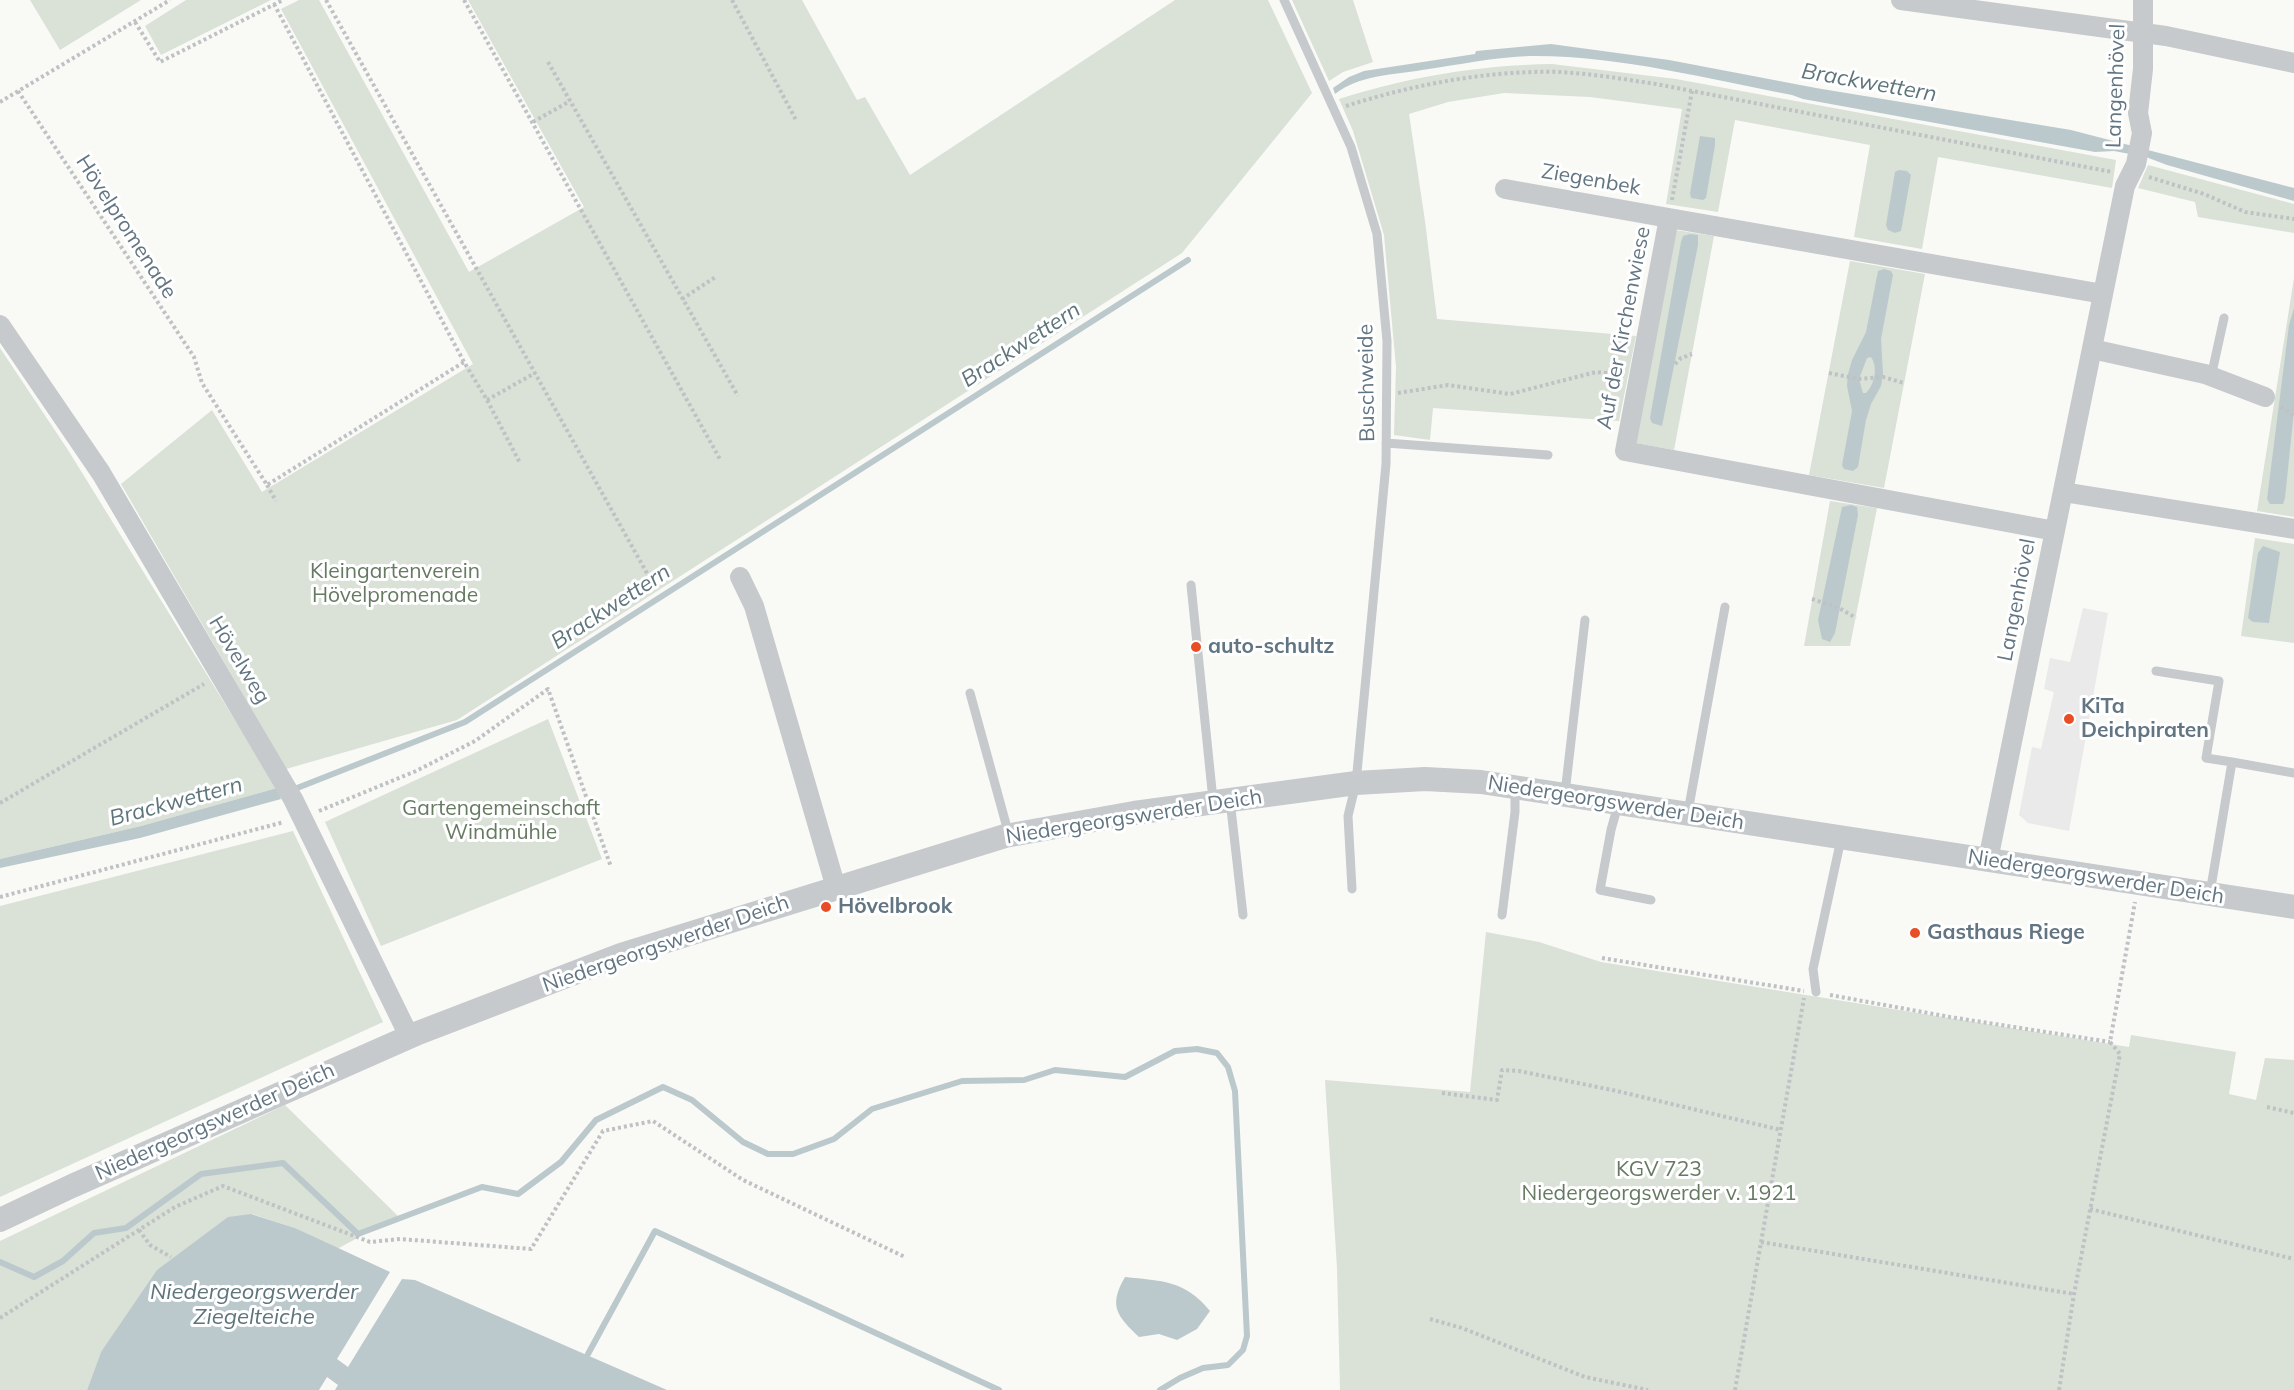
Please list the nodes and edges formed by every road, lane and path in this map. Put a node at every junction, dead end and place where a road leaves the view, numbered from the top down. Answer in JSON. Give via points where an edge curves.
{"nodes":[{"id":1,"x":170,"y":0,"type":"edge"},
{"id":2,"x":283,"y":0,"type":"edge"},
{"id":3,"x":326,"y":0,"type":"edge"},
{"id":4,"x":465,"y":0,"type":"edge"},
{"id":5,"x":732,"y":0,"type":"edge"},
{"id":6,"x":1284,"y":0,"type":"edge"},
{"id":7,"x":1901,"y":0,"type":"edge"},
{"id":8,"x":2143,"y":0,"type":"edge"},
{"id":9,"x":1946,"y":3,"type":"edge"},
{"id":10,"x":274,"y":4,"type":"junction"},
{"id":11,"x":135,"y":21,"type":"junction"},
{"id":12,"x":2143,"y":34,"type":"junction"},
{"id":13,"x":548,"y":62,"type":"dead end"},
{"id":14,"x":2294,"y":63,"type":"edge"},
{"id":15,"x":18,"y":91,"type":"junction"},
{"id":16,"x":1692,"y":91,"type":"junction"},
{"id":17,"x":570,"y":101,"type":"junction"},
{"id":18,"x":0,"y":102,"type":"edge"},
{"id":19,"x":1335,"y":110,"type":"junction"},
{"id":20,"x":796,"y":120,"type":"dead end"},
{"id":21,"x":533,"y":122,"type":"junction"},
{"id":22,"x":2133,"y":170,"type":"junction"},
{"id":23,"x":1505,"y":189,"type":"dead end"},
{"id":24,"x":1669,"y":218,"type":"junction"},
{"id":25,"x":2294,"y":219,"type":"edge"},
{"id":26,"x":717,"y":276,"type":"dead end"},
{"id":27,"x":2103,"y":294,"type":"junction"},
{"id":28,"x":682,"y":299,"type":"junction"},
{"id":29,"x":2224,"y":318,"type":"dead end"},
{"id":30,"x":0,"y":325,"type":"edge"},
{"id":31,"x":2092,"y":349,"type":"junction"},
{"id":32,"x":1692,"y":354,"type":"dead end"},
{"id":33,"x":464,"y":362,"type":"junction"},
{"id":34,"x":1675,"y":364,"type":"dead end"},
{"id":35,"x":535,"y":373,"type":"junction"},
{"id":36,"x":1829,"y":374,"type":"dead end"},
{"id":37,"x":1639,"y":377,"type":"junction"},
{"id":38,"x":2211,"y":377,"type":"junction"},
{"id":39,"x":1904,"y":383,"type":"dead end"},
{"id":40,"x":1386,"y":395,"type":"junction"},
{"id":41,"x":738,"y":396,"type":"dead end"},
{"id":42,"x":487,"y":400,"type":"junction"},
{"id":43,"x":2272,"y":401,"type":"joint"},
{"id":44,"x":2294,"y":416,"type":"edge"},
{"id":45,"x":1386,"y":443,"type":"junction"},
{"id":46,"x":1548,"y":455,"type":"dead end"},
{"id":47,"x":721,"y":460,"type":"dead end"},
{"id":48,"x":520,"y":463,"type":"dead end"},
{"id":49,"x":267,"y":485,"type":"junction"},
{"id":50,"x":2063,"y":492,"type":"junction"},
{"id":51,"x":276,"y":501,"type":"dead end"},
{"id":52,"x":2294,"y":530,"type":"edge"},
{"id":53,"x":2055,"y":531,"type":"junction"},
{"id":54,"x":648,"y":575,"type":"dead end"},
{"id":55,"x":740,"y":577,"type":"dead end"},
{"id":56,"x":1191,"y":585,"type":"dead end"},
{"id":57,"x":1812,"y":599,"type":"dead end"},
{"id":58,"x":1725,"y":608,"type":"dead end"},
{"id":59,"x":1856,"y":618,"type":"dead end"},
{"id":60,"x":1585,"y":620,"type":"dead end"},
{"id":61,"x":2156,"y":671,"type":"dead end"},
{"id":62,"x":220,"y":675,"type":"junction"},
{"id":63,"x":548,"y":689,"type":"dead end"},
{"id":64,"x":970,"y":693,"type":"dead end"},
{"id":65,"x":2232,"y":762,"type":"junction"},
{"id":66,"x":2294,"y":773,"type":"edge"},
{"id":67,"x":1356,"y":783,"type":"junction"},
{"id":68,"x":1515,"y":787,"type":"junction"},
{"id":69,"x":1565,"y":795,"type":"junction"},
{"id":70,"x":1222,"y":801,"type":"junction"},
{"id":71,"x":0,"y":802,"type":"edge"},
{"id":72,"x":1618,"y":802,"type":"junction"},
{"id":73,"x":1688,"y":813,"type":"junction"},
{"id":74,"x":1009,"y":836,"type":"junction"},
{"id":75,"x":1841,"y":837,"type":"junction"},
{"id":76,"x":1988,"y":860,"type":"junction"},
{"id":77,"x":611,"y":867,"type":"dead end"},
{"id":78,"x":837,"y":888,"type":"junction"},
{"id":79,"x":1352,"y":889,"type":"dead end"},
{"id":80,"x":2210,"y":895,"type":"junction"},
{"id":81,"x":2137,"y":896,"type":"dead end"},
{"id":82,"x":1651,"y":900,"type":"dead end"},
{"id":83,"x":2294,"y":907,"type":"edge"},
{"id":84,"x":1243,"y":915,"type":"dead end"},
{"id":85,"x":1502,"y":915,"type":"dead end"},
{"id":86,"x":1602,"y":958,"type":"dead end"},
{"id":87,"x":1816,"y":992,"type":"joint"},
{"id":88,"x":409,"y":1036,"type":"junction"},
{"id":89,"x":2110,"y":1042,"type":"junction"},
{"id":90,"x":1442,"y":1093,"type":"dead end"},
{"id":91,"x":2267,"y":1107,"type":"dead end"},
{"id":92,"x":2294,"y":1113,"type":"edge"},
{"id":93,"x":1780,"y":1130,"type":"junction"},
{"id":94,"x":2090,"y":1209,"type":"junction"},
{"id":95,"x":0,"y":1220,"type":"edge"},
{"id":96,"x":139,"y":1230,"type":"junction"},
{"id":97,"x":1761,"y":1242,"type":"junction"},
{"id":98,"x":171,"y":1257,"type":"dead end"},
{"id":99,"x":905,"y":1257,"type":"dead end"},
{"id":100,"x":2294,"y":1259,"type":"edge"},
{"id":101,"x":2074,"y":1294,"type":"junction"},
{"id":102,"x":0,"y":1318,"type":"edge"},
{"id":103,"x":1430,"y":1319,"type":"dead end"},
{"id":104,"x":1648,"y":1390,"type":"edge"},
{"id":105,"x":1735,"y":1390,"type":"edge"},
{"id":106,"x":2059,"y":1390,"type":"edge"}],
"edges":[{"from":1,"to":11,"type":"path"},
{"from":2,"to":10,"type":"path"},
{"from":3,"to":35,"type":"path"},
{"from":4,"to":21,"type":"path"},
{"from":5,"to":20,"type":"path"},
{"from":6,"to":19,"type":"lane","name":"Buschweide"},
{"from":7,"to":9,"type":"street"},
{"from":8,"to":12,"type":"street","name":"Langenhövel"},
{"from":9,"to":12,"type":"street"},
{"from":10,"to":11,"type":"path","via":[[160,62]]},
{"from":10,"to":33,"type":"path"},
{"from":11,"to":15,"type":"path"},
{"from":12,"to":14,"type":"street"},
{"from":12,"to":22,"type":"street","name":"Langenhövel","via":[[2138,113],[2142,134]]},
{"from":13,"to":17,"type":"path"},
{"from":15,"to":18,"type":"path"},
{"from":15,"to":49,"type":"path","name":"Hövelpromenade","via":[[194,357],[202,383]]},
{"from":16,"to":19,"type":"path","via":[[1584,74],[1533,71],[1393,91]]},
{"from":16,"to":22,"type":"path"},
{"from":16,"to":24,"type":"path"},
{"from":17,"to":21,"type":"path"},
{"from":17,"to":28,"type":"path"},
{"from":19,"to":40,"type":"lane","name":"Buschweide","via":[[1351,147],[1377,234],[1387,341]]},
{"from":21,"to":47,"type":"path"},
{"from":22,"to":25,"type":"path","via":[[2245,212]]},
{"from":22,"to":27,"type":"street","name":"Langenhövel","via":[[2125,186]]},
{"from":23,"to":24,"type":"street","name":"Ziegenbek"},
{"from":24,"to":27,"type":"street","name":"Auf der Kirchenwiese"},
{"from":24,"to":37,"type":"street","name":"Auf der Kirchenwiese"},
{"from":26,"to":28,"type":"path"},
{"from":27,"to":31,"type":"street","name":"Langenhövel"},
{"from":28,"to":41,"type":"path"},
{"from":29,"to":38,"type":"lane"},
{"from":30,"to":62,"type":"street","name":"Hövelweg","via":[[101,473]]},
{"from":31,"to":38,"type":"street"},
{"from":31,"to":50,"type":"street","name":"Langenhövel"},
{"from":32,"to":34,"type":"path"},
{"from":33,"to":42,"type":"path"},
{"from":33,"to":49,"type":"path"},
{"from":35,"to":42,"type":"path"},
{"from":35,"to":54,"type":"path"},
{"from":36,"to":39,"type":"path","via":[[1859,379],[1883,377]]},
{"from":37,"to":40,"type":"path","via":[[1596,372],[1510,394],[1448,385]]},
{"from":37,"to":53,"type":"street","name":"Auf der Kirchenwiese","via":[[1625,451]]},
{"from":38,"to":43,"type":"street"},
{"from":40,"to":45,"type":"lane","name":"Buschweide"},
{"from":42,"to":48,"type":"path"},
{"from":43,"to":44,"type":"path"},
{"from":45,"to":46,"type":"lane"},
{"from":45,"to":67,"type":"lane","name":"Buschweide"},
{"from":49,"to":51,"type":"path","name":"Hövelpromenade"},
{"from":50,"to":52,"type":"street"},
{"from":50,"to":53,"type":"street","name":"Langenhövel"},
{"from":53,"to":76,"type":"street","name":"Langenhövel"},
{"from":55,"to":78,"type":"street","via":[[754,606]]},
{"from":56,"to":70,"type":"lane"},
{"from":57,"to":59,"type":"path"},
{"from":58,"to":73,"type":"lane"},
{"from":60,"to":69,"type":"lane"},
{"from":61,"to":65,"type":"lane","via":[[2218,681],[2206,758]]},
{"from":62,"to":71,"type":"path"},
{"from":62,"to":88,"type":"street","name":"Hövelweg","via":[[293,799]]},
{"from":63,"to":77,"type":"path"},
{"from":64,"to":74,"type":"lane"},
{"from":65,"to":66,"type":"lane"},
{"from":65,"to":80,"type":"lane"},
{"from":67,"to":68,"type":"street","name":"Niedergeorgswerder Deich","via":[[1425,779]]},
{"from":67,"to":70,"type":"street","name":"Niedergeorgswerder Deich"},
{"from":67,"to":79,"type":"lane","name":"Buschweide","via":[[1348,816]]},
{"from":68,"to":69,"type":"street","name":"Niedergeorgswerder Deich"},
{"from":68,"to":85,"type":"lane"},
{"from":69,"to":72,"type":"street","name":"Niedergeorgswerder Deich"},
{"from":70,"to":74,"type":"street","name":"Niedergeorgswerder Deich"},
{"from":70,"to":84,"type":"lane"},
{"from":72,"to":73,"type":"street","name":"Niedergeorgswerder Deich"},
{"from":72,"to":82,"type":"lane","via":[[1600,890]]},
{"from":73,"to":75,"type":"street","name":"Niedergeorgswerder Deich"},
{"from":74,"to":78,"type":"street","name":"Niedergeorgswerder Deich"},
{"from":75,"to":76,"type":"street","name":"Niedergeorgswerder Deich"},
{"from":75,"to":87,"type":"lane","via":[[1813,969]]},
{"from":76,"to":80,"type":"street","name":"Niedergeorgswerder Deich"},
{"from":78,"to":88,"type":"street","name":"Niedergeorgswerder Deich","via":[[621,955]]},
{"from":80,"to":83,"type":"street","name":"Niedergeorgswerder Deich"},
{"from":81,"to":89,"type":"path"},
{"from":86,"to":93,"type":"path","via":[[1805,991]]},
{"from":87,"to":89,"type":"path"},
{"from":88,"to":95,"type":"street","name":"Niedergeorgswerder Deich"},
{"from":89,"to":94,"type":"path","via":[[2120,1054]]},
{"from":90,"to":93,"type":"path","via":[[1497,1100],[1502,1070],[1519,1071]]},
{"from":91,"to":92,"type":"path"},
{"from":93,"to":97,"type":"path"},
{"from":94,"to":100,"type":"path"},
{"from":94,"to":101,"type":"path"},
{"from":96,"to":98,"type":"path","via":[[150,1245]]},
{"from":96,"to":99,"type":"path","via":[[223,1186],[370,1242],[400,1239],[531,1249],[603,1131],[653,1121],[743,1180]]},
{"from":96,"to":102,"type":"path"},
{"from":97,"to":101,"type":"path"},
{"from":97,"to":105,"type":"path"},
{"from":101,"to":106,"type":"path"},
{"from":103,"to":104,"type":"path","via":[[1585,1377]]}]}
